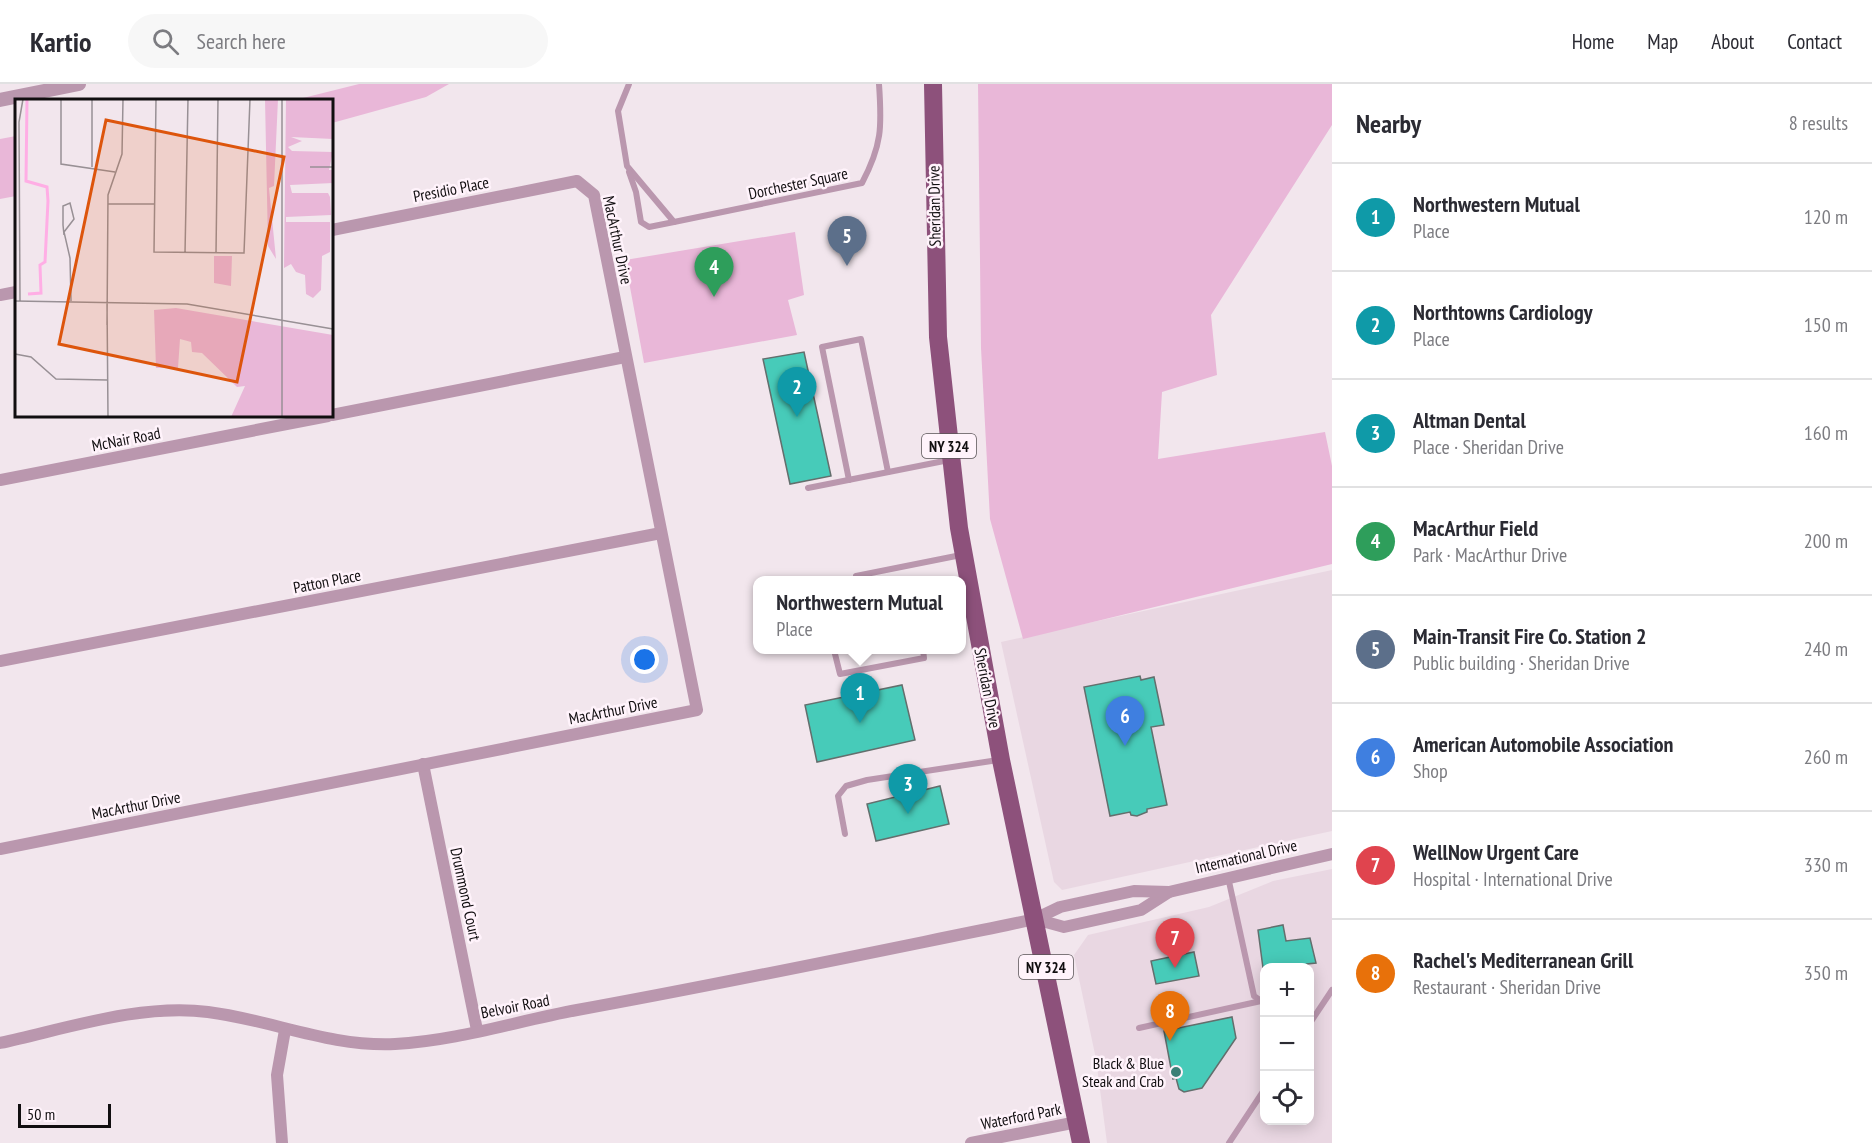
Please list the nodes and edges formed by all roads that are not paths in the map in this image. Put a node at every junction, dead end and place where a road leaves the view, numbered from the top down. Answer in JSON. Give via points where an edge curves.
{"nodes":[{"id":1,"x":79,"y":84,"type":"edge"},
{"id":2,"x":629,"y":84,"type":"edge"},
{"id":3,"x":879,"y":84,"type":"edge"},
{"id":4,"x":933,"y":84,"type":"edge"},
{"id":5,"x":0,"y":100,"type":"edge"},
{"id":6,"x":627,"y":166,"type":"junction"},
{"id":7,"x":577,"y":182,"type":"joint"},
{"id":8,"x":674,"y":222,"type":"junction"},
{"id":9,"x":333,"y":230,"type":"edge"},
{"id":10,"x":15,"y":292,"type":"edge"},
{"id":11,"x":0,"y":295,"type":"edge"},
{"id":12,"x":625,"y":357,"type":"junction"},
{"id":13,"x":333,"y":414,"type":"edge"},
{"id":14,"x":320,"y":417,"type":"edge"},
{"id":15,"x":950,"y":460,"type":"junction"},
{"id":16,"x":888,"y":472,"type":"junction"},
{"id":17,"x":0,"y":480,"type":"edge"},
{"id":18,"x":849,"y":480,"type":"junction"},
{"id":19,"x":808,"y":488,"type":"dead end"},
{"id":20,"x":661,"y":533,"type":"junction"},
{"id":21,"x":963,"y":555,"type":"junction"},
{"id":22,"x":856,"y":576,"type":"dead end"},
{"id":23,"x":964,"y":576,"type":"edge"},
{"id":24,"x":967,"y":611,"type":"edge"},
{"id":25,"x":835,"y":654,"type":"edge"},
{"id":26,"x":923,"y":654,"type":"edge"},
{"id":27,"x":0,"y":661,"type":"edge"},
{"id":28,"x":1001,"y":760,"type":"junction"},
{"id":29,"x":423,"y":764,"type":"junction"},
{"id":30,"x":845,"y":834,"type":"dead end"},
{"id":31,"x":0,"y":849,"type":"edge"},
{"id":32,"x":1332,"y":854,"type":"edge"},
{"id":33,"x":1228,"y":877,"type":"junction"},
{"id":34,"x":1168,"y":892,"type":"junction"},
{"id":35,"x":1035,"y":919,"type":"junction"},
{"id":36,"x":1332,"y":990,"type":"edge"},
{"id":37,"x":1260,"y":1000,"type":"edge"},
{"id":38,"x":1260,"y":1003,"type":"edge"},
{"id":39,"x":1314,"y":1017,"type":"edge"},
{"id":40,"x":1139,"y":1028,"type":"dead end"},
{"id":41,"x":285,"y":1030,"type":"junction"},
{"id":42,"x":477,"y":1030,"type":"junction"},
{"id":43,"x":0,"y":1043,"type":"edge"},
{"id":44,"x":1260,"y":1096,"type":"edge"},
{"id":45,"x":1077,"y":1122,"type":"junction"},
{"id":46,"x":282,"y":1143,"type":"edge"},
{"id":47,"x":971,"y":1143,"type":"edge"},
{"id":48,"x":1081,"y":1143,"type":"edge"},
{"id":49,"x":1229,"y":1143,"type":"edge"}],
"edges":[{"from":1,"to":5,"type":"street"},
{"from":2,"to":6,"type":"lane","name":"Dorchester Square","via":[[618,111]]},
{"from":3,"to":8,"type":"lane","name":"Dorchester Square","via":[[882,125],[875,158],[862,183]]},
{"from":4,"to":15,"type":"main road","name":"Sheridan Drive","number":"NY 324","via":[[936,292]]},
{"from":6,"to":8,"type":"lane"},
{"from":6,"to":8,"type":"lane","name":"Dorchester Square","via":[[641,222],[649,227]]},
{"from":7,"to":9,"type":"street","name":"Presidio Place"},
{"from":7,"to":12,"type":"street","name":"MacArthur Drive","via":[[594,195]]},
{"from":10,"to":11,"type":"street"},
{"from":12,"to":13,"type":"street","name":"McNair Road"},
{"from":12,"to":20,"type":"street","name":"MacArthur Drive"},
{"from":14,"to":17,"type":"street","name":"McNair Road"},
{"from":15,"to":16,"type":"lane"},
{"from":15,"to":21,"type":"main road","name":"Sheridan Drive","number":"NY 324"},
{"from":16,"to":18,"type":"lane"},
{"from":16,"to":18,"type":"lane","via":[[861,339],[822,347]]},
{"from":18,"to":19,"type":"lane"},
{"from":20,"to":27,"type":"street","name":"Patton Place"},
{"from":20,"to":29,"type":"street","name":"MacArthur Drive","via":[[697,710]]},
{"from":21,"to":22,"type":"lane"},
{"from":21,"to":23,"type":"main road","name":"Sheridan Drive","number":"NY 324"},
{"from":24,"to":28,"type":"main road","name":"Sheridan Drive","number":"NY 324"},
{"from":25,"to":26,"type":"lane","via":[[840,674],[924,658]]},
{"from":28,"to":30,"type":"lane","via":[[846,786],[838,796]]},
{"from":28,"to":35,"type":"main road","name":"Sheridan Drive","number":"NY 324"},
{"from":29,"to":31,"type":"street","name":"MacArthur Drive"},
{"from":29,"to":42,"type":"street","name":"Drummond Court"},
{"from":32,"to":33,"type":"street","name":"International Drive"},
{"from":33,"to":34,"type":"street","name":"International Drive"},
{"from":33,"to":37,"type":"lane","via":[[1254,996]]},
{"from":34,"to":35,"type":"street","name":"International Drive","via":[[1134,891],[1060,907]]},
{"from":34,"to":35,"type":"street","name":"International Drive","via":[[1141,910],[1064,927]]},
{"from":35,"to":42,"type":"street","name":"Belvoir Road"},
{"from":35,"to":45,"type":"main road","name":"Sheridan Drive","number":"NY 324"},
{"from":36,"to":39,"type":"lane"},
{"from":38,"to":40,"type":"lane"},
{"from":41,"to":42,"type":"street","name":"Belvoir Road","via":[[365,1044],[427,1040]]},
{"from":41,"to":43,"type":"street","name":"Belvoir Road","via":[[232,1016],[176,1010],[146,1012]]},
{"from":41,"to":46,"type":"street","via":[[277,1075]]},
{"from":44,"to":49,"type":"lane"},
{"from":45,"to":47,"type":"street","name":"Waterford Park"},
{"from":45,"to":48,"type":"main road","name":"Sheridan Drive","number":"NY 324"}]}
